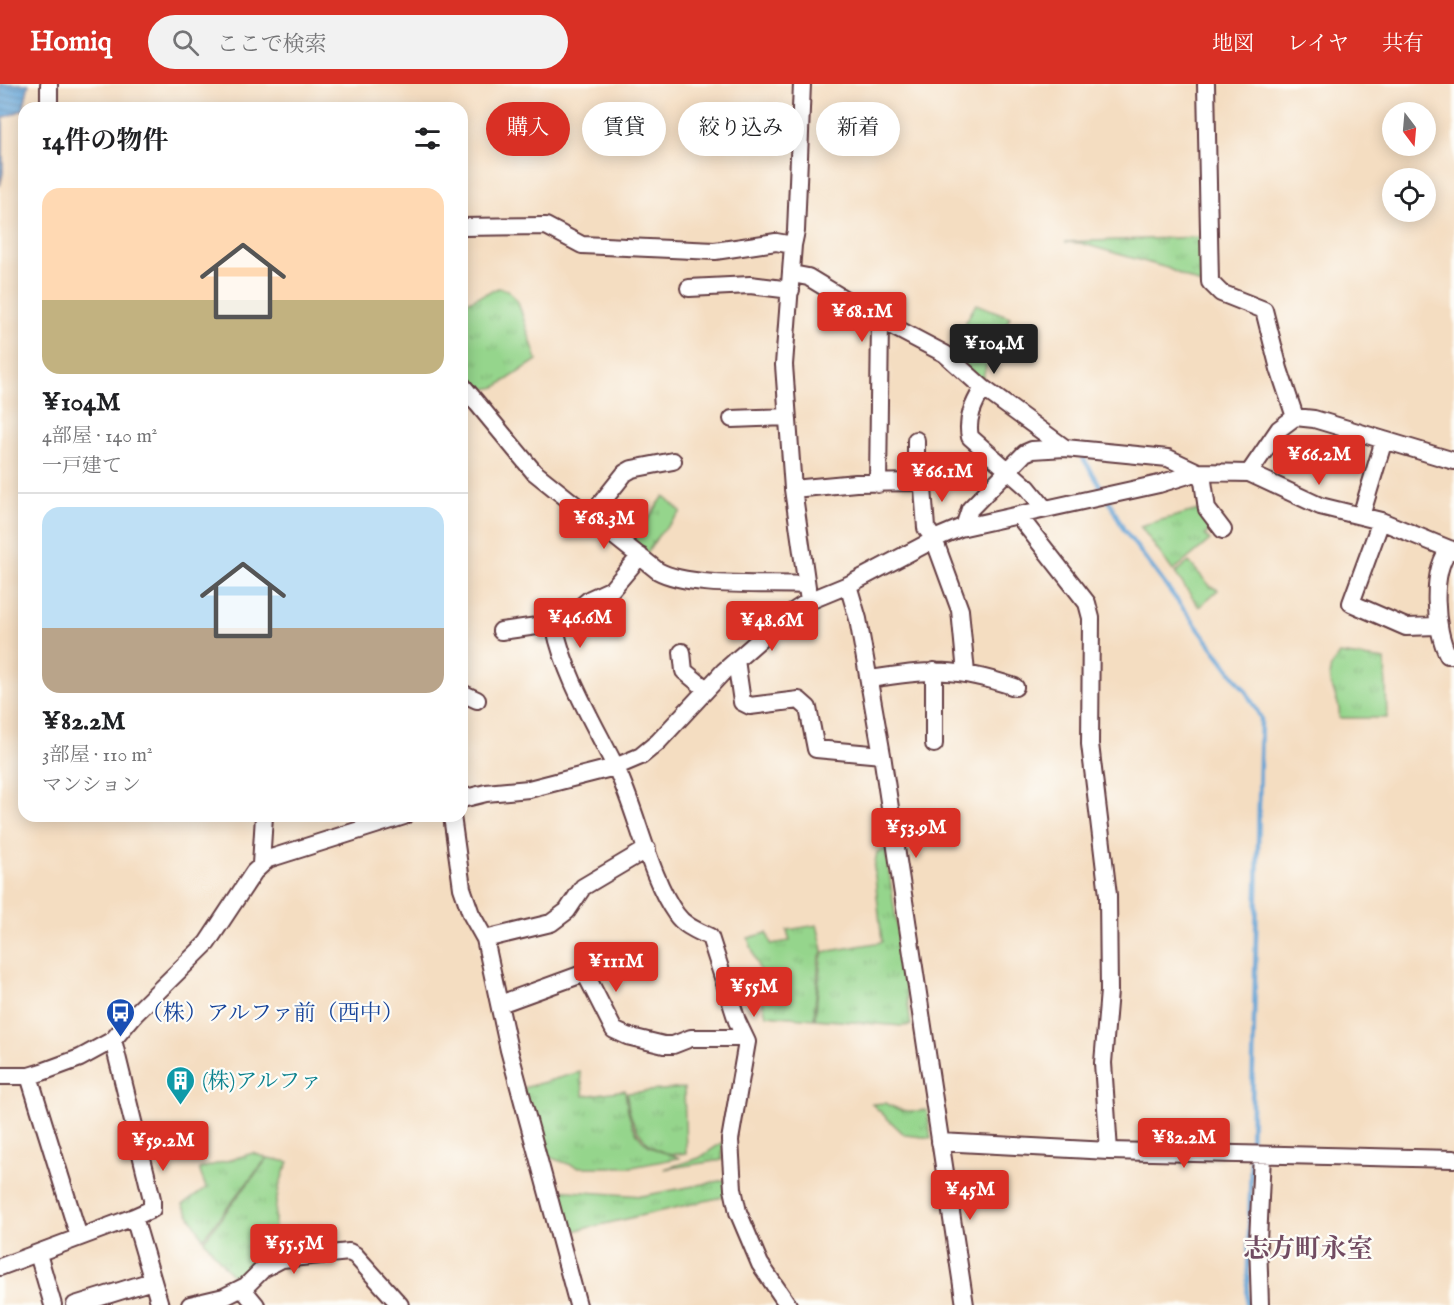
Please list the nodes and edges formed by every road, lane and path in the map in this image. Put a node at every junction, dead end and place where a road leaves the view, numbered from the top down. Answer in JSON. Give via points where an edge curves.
{"nodes":[{"id":1,"x":49,"y":84,"type":"edge"},
{"id":2,"x":802,"y":84,"type":"edge"},
{"id":3,"x":1206,"y":84,"type":"edge"},
{"id":4,"x":49,"y":102,"type":"edge"},
{"id":5,"x":468,"y":227,"type":"edge"},
{"id":6,"x":794,"y":238,"type":"junction"},
{"id":7,"x":791,"y":282,"type":"junction"},
{"id":8,"x":689,"y":288,"type":"dead end"},
{"id":9,"x":880,"y":321,"type":"junction"},
{"id":10,"x":982,"y":388,"type":"junction"},
{"id":11,"x":468,"y":392,"type":"edge"},
{"id":12,"x":787,"y":417,"type":"junction"},
{"id":13,"x":1295,"y":417,"type":"junction"},
{"id":14,"x":732,"y":419,"type":"dead end"},
{"id":15,"x":916,"y":440,"type":"dead end"},
{"id":16,"x":1384,"y":440,"type":"junction"},
{"id":17,"x":1065,"y":448,"type":"junction"},
{"id":18,"x":1454,"y":460,"type":"edge"},
{"id":19,"x":673,"y":461,"type":"dead end"},
{"id":20,"x":1009,"y":471,"type":"junction"},
{"id":21,"x":1198,"y":472,"type":"junction"},
{"id":22,"x":1249,"y":472,"type":"junction"},
{"id":23,"x":916,"y":483,"type":"junction"},
{"id":24,"x":878,"y":484,"type":"junction"},
{"id":25,"x":793,"y":489,"type":"junction"},
{"id":26,"x":1045,"y":509,"type":"junction"},
{"id":27,"x":1018,"y":515,"type":"junction"},
{"id":28,"x":1361,"y":516,"type":"junction"},
{"id":29,"x":590,"y":517,"type":"junction"},
{"id":30,"x":1381,"y":521,"type":"junction"},
{"id":31,"x":964,"y":528,"type":"junction"},
{"id":32,"x":1223,"y":530,"type":"dead end"},
{"id":33,"x":934,"y":539,"type":"junction"},
{"id":34,"x":1452,"y":550,"type":"edge"},
{"id":35,"x":640,"y":556,"type":"junction"},
{"id":36,"x":848,"y":585,"type":"junction"},
{"id":37,"x":808,"y":593,"type":"junction"},
{"id":38,"x":1437,"y":627,"type":"junction"},
{"id":39,"x":555,"y":628,"type":"junction"},
{"id":40,"x":501,"y":631,"type":"dead end"},
{"id":41,"x":682,"y":652,"type":"dead end"},
{"id":42,"x":1454,"y":655,"type":"edge"},
{"id":43,"x":736,"y":660,"type":"junction"},
{"id":44,"x":934,"y":670,"type":"junction"},
{"id":45,"x":966,"y":673,"type":"junction"},
{"id":46,"x":870,"y":679,"type":"junction"},
{"id":47,"x":1015,"y":687,"type":"dead end"},
{"id":48,"x":706,"y":689,"type":"junction"},
{"id":49,"x":934,"y":744,"type":"dead end"},
{"id":50,"x":882,"y":755,"type":"junction"},
{"id":51,"x":615,"y":767,"type":"junction"},
{"id":52,"x":468,"y":798,"type":"edge"},
{"id":53,"x":264,"y":822,"type":"edge"},
{"id":54,"x":384,"y":822,"type":"edge"},
{"id":55,"x":453,"y":822,"type":"edge"},
{"id":56,"x":647,"y":849,"type":"junction"},
{"id":57,"x":261,"y":864,"type":"junction"},
{"id":58,"x":485,"y":939,"type":"junction"},
{"id":59,"x":501,"y":1004,"type":"junction"},
{"id":60,"x":745,"y":1038,"type":"junction"},
{"id":61,"x":113,"y":1040,"type":"junction"},
{"id":62,"x":0,"y":1076,"type":"edge"},
{"id":63,"x":29,"y":1076,"type":"junction"},
{"id":64,"x":940,"y":1142,"type":"junction"},
{"id":65,"x":1108,"y":1151,"type":"junction"},
{"id":66,"x":1262,"y":1155,"type":"junction"},
{"id":67,"x":1454,"y":1159,"type":"edge"},
{"id":68,"x":134,"y":1217,"type":"junction"},
{"id":69,"x":79,"y":1236,"type":"junction"},
{"id":70,"x":39,"y":1254,"type":"junction"},
{"id":71,"x":0,"y":1268,"type":"edge"},
{"id":72,"x":152,"y":1281,"type":"junction"},
{"id":73,"x":242,"y":1288,"type":"junction"},
{"id":74,"x":53,"y":1305,"type":"edge"},
{"id":75,"x":75,"y":1305,"type":"edge"},
{"id":76,"x":160,"y":1305,"type":"edge"},
{"id":77,"x":190,"y":1305,"type":"edge"},
{"id":78,"x":256,"y":1305,"type":"edge"},
{"id":79,"x":400,"y":1305,"type":"edge"},
{"id":80,"x":578,"y":1305,"type":"edge"},
{"id":81,"x":788,"y":1305,"type":"edge"},
{"id":82,"x":965,"y":1305,"type":"edge"},
{"id":83,"x":1260,"y":1305,"type":"edge"}],
"edges":[{"from":1,"to":4,"type":"street"},
{"from":2,"to":6,"type":"street"},
{"from":3,"to":13,"type":"street","via":[[1210,282],[1221,293],[1264,310]]},
{"from":5,"to":6,"type":"street","via":[[546,226],[582,245],[715,251]]},
{"from":6,"to":7,"type":"street"},
{"from":7,"to":8,"type":"street"},
{"from":7,"to":9,"type":"street","via":[[808,277]]},
{"from":7,"to":12,"type":"street","via":[[784,365]]},
{"from":9,"to":10,"type":"street","via":[[945,354]]},
{"from":9,"to":24,"type":"street"},
{"from":10,"to":17,"type":"street"},
{"from":10,"to":20,"type":"street","via":[[969,420],[970,437]]},
{"from":11,"to":29,"type":"street","via":[[534,472]]},
{"from":12,"to":14,"type":"street"},
{"from":12,"to":25,"type":"street"},
{"from":13,"to":16,"type":"street"},
{"from":13,"to":22,"type":"street","via":[[1279,429]]},
{"from":15,"to":23,"type":"street"},
{"from":16,"to":18,"type":"street"},
{"from":16,"to":28,"type":"street"},
{"from":17,"to":20,"type":"street","via":[[1032,450]]},
{"from":17,"to":21,"type":"street","via":[[1168,458]]},
{"from":19,"to":29,"type":"street","via":[[625,473]]},
{"from":20,"to":26,"type":"street"},
{"from":20,"to":31,"type":"street","via":[[970,509]]},
{"from":21,"to":22,"type":"street"},
{"from":21,"to":26,"type":"street"},
{"from":21,"to":32,"type":"street","via":[[1207,509]]},
{"from":22,"to":28,"type":"street","via":[[1320,506]]},
{"from":23,"to":24,"type":"street"},
{"from":23,"to":33,"type":"street","via":[[924,488],[926,528]]},
{"from":24,"to":25,"type":"street"},
{"from":25,"to":37,"type":"street"},
{"from":26,"to":27,"type":"street"},
{"from":27,"to":31,"type":"street"},
{"from":27,"to":65,"type":"street","via":[[1087,603],[1091,618],[1090,744],[1108,895],[1109,991],[1103,1063]]},
{"from":28,"to":30,"type":"street"},
{"from":29,"to":35,"type":"street"},
{"from":30,"to":34,"type":"street"},
{"from":30,"to":38,"type":"street","via":[[1351,603],[1406,627]]},
{"from":31,"to":33,"type":"street"},
{"from":33,"to":36,"type":"street"},
{"from":33,"to":45,"type":"street","via":[[960,610]]},
{"from":34,"to":38,"type":"street","via":[[1442,561]]},
{"from":35,"to":37,"type":"street","via":[[672,578]]},
{"from":35,"to":39,"type":"street","via":[[612,589],[590,599]]},
{"from":36,"to":37,"type":"street"},
{"from":36,"to":46,"type":"street"},
{"from":37,"to":43,"type":"street"},
{"from":38,"to":42,"type":"street","via":[[1448,655]]},
{"from":39,"to":40,"type":"street","via":[[544,625]]},
{"from":39,"to":51,"type":"street","via":[[569,670]]},
{"from":41,"to":48,"type":"street","via":[[684,671]]},
{"from":43,"to":48,"type":"street"},
{"from":43,"to":50,"type":"street","via":[[742,702],[750,706],[799,700],[808,708],[816,749]]},
{"from":44,"to":45,"type":"street"},
{"from":44,"to":46,"type":"street"},
{"from":44,"to":49,"type":"street"},
{"from":45,"to":47,"type":"street"},
{"from":46,"to":50,"type":"street"},
{"from":48,"to":51,"type":"street","via":[[658,742],[641,756]]},
{"from":50,"to":64,"type":"street"},
{"from":51,"to":52,"type":"street","via":[[529,789]]},
{"from":51,"to":56,"type":"street"},
{"from":53,"to":57,"type":"street"},
{"from":54,"to":57,"type":"street","via":[[304,846]]},
{"from":55,"to":58,"type":"street","via":[[462,888]]},
{"from":56,"to":58,"type":"street","via":[[583,887],[567,911],[551,923]]},
{"from":56,"to":60,"type":"street","via":[[676,914],[688,926],[710,937]]},
{"from":57,"to":61,"type":"street","via":[[207,943]]},
{"from":58,"to":59,"type":"street"},
{"from":59,"to":60,"type":"street","via":[[585,973],[614,1030],[627,1036],[664,1045],[691,1038]]},
{"from":59,"to":80,"type":"street","via":[[509,1050]]},
{"from":60,"to":81,"type":"street","via":[[730,1140],[733,1189],[738,1212],[760,1264]]},
{"from":61,"to":63,"type":"street","via":[[80,1058]]},
{"from":61,"to":68,"type":"street","via":[[152,1199],[152,1209]]},
{"from":62,"to":63,"type":"street"},
{"from":63,"to":69,"type":"street"},
{"from":64,"to":65,"type":"street"},
{"from":64,"to":82,"type":"street"},
{"from":65,"to":66,"type":"street"},
{"from":66,"to":67,"type":"street"},
{"from":66,"to":83,"type":"street"},
{"from":68,"to":69,"type":"street"},
{"from":68,"to":72,"type":"street"},
{"from":69,"to":70,"type":"street"},
{"from":70,"to":71,"type":"street"},
{"from":70,"to":74,"type":"street"},
{"from":72,"to":75,"type":"street"},
{"from":72,"to":76,"type":"street"},
{"from":73,"to":77,"type":"street"},
{"from":73,"to":78,"type":"street"},
{"from":73,"to":79,"type":"street","via":[[263,1269],[282,1259],[349,1252]]}]}
